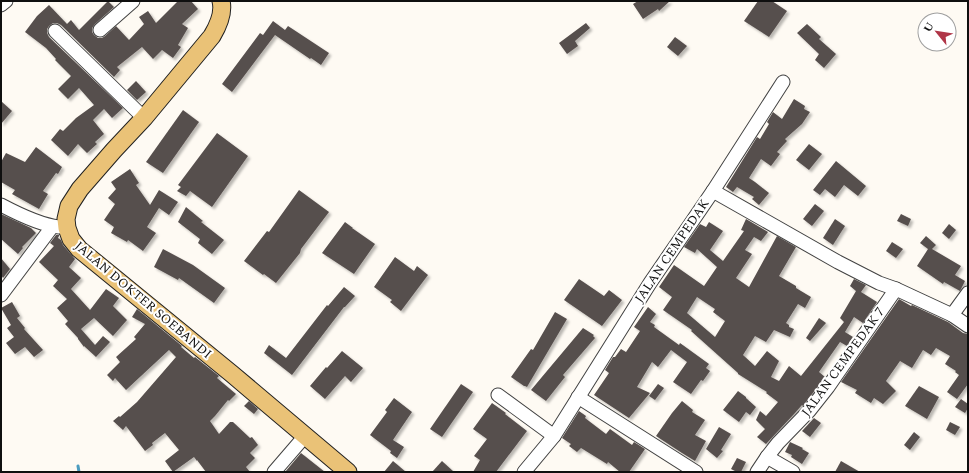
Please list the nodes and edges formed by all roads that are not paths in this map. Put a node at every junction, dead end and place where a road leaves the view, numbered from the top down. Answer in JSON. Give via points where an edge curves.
{"nodes":[{"id":1,"x":6,"y":1,"type":"edge"},
{"id":2,"x":132,"y":1,"type":"edge"},
{"id":3,"x":221,"y":1,"type":"edge"},
{"id":4,"x":1,"y":5,"type":"edge"},
{"id":5,"x":100,"y":30,"type":"dead end"},
{"id":6,"x":55,"y":31,"type":"dead end"},
{"id":7,"x":783,"y":82,"type":"dead end"},
{"id":8,"x":144,"y":118,"type":"junction"},
{"id":9,"x":712,"y":191,"type":"junction"},
{"id":10,"x":1,"y":205,"type":"edge"},
{"id":11,"x":60,"y":227,"type":"junction"},
{"id":12,"x":896,"y":289,"type":"junction"},
{"id":13,"x":968,"y":293,"type":"edge"},
{"id":14,"x":1,"y":295,"type":"edge"},
{"id":15,"x":952,"y":315,"type":"junction"},
{"id":16,"x":968,"y":326,"type":"edge"},
{"id":17,"x":498,"y":396,"type":"dead end"},
{"id":18,"x":578,"y":397,"type":"junction"},
{"id":19,"x":305,"y":436,"type":"junction"},
{"id":20,"x":554,"y":436,"type":"junction"},
{"id":21,"x":767,"y":457,"type":"junction"},
{"id":22,"x":274,"y":472,"type":"edge"},
{"id":23,"x":348,"y":472,"type":"edge"},
{"id":24,"x":524,"y":472,"type":"edge"},
{"id":25,"x":696,"y":472,"type":"edge"},
{"id":26,"x":758,"y":472,"type":"edge"},
{"id":27,"x":793,"y":472,"type":"edge"}],
"edges":[{"from":1,"to":4,"type":"street"},
{"from":2,"to":5,"type":"street"},
{"from":3,"to":8,"type":"main road","name":"JALAN DOKTER SOEBANDI","via":[[220,21],[212,36]]},
{"from":6,"to":8,"type":"street"},
{"from":7,"to":9,"type":"street"},
{"from":8,"to":11,"type":"main road","name":"JALAN DOKTER SOEBANDI","via":[[80,189]]},
{"from":9,"to":12,"type":"street","name":"JALAN CEMPEDAK","via":[[838,262]]},
{"from":9,"to":18,"type":"street","name":"JALAN CEMPEDAK"},
{"from":10,"to":11,"type":"street","via":[[14,212]]},
{"from":11,"to":14,"type":"street"},
{"from":11,"to":19,"type":"main road","name":"JALAN DOKTER SOEBANDI","via":[[79,249]]},
{"from":12,"to":15,"type":"street","name":"JALAN CEMPEDAK"},
{"from":12,"to":21,"type":"street","name":"JALAN CEMPEDAK 7","via":[[828,387]]},
{"from":13,"to":15,"type":"street"},
{"from":15,"to":16,"type":"street","name":"JALAN CEMPEDAK"},
{"from":17,"to":20,"type":"street"},
{"from":18,"to":20,"type":"street","name":"JALAN CEMPEDAK"},
{"from":18,"to":25,"type":"street"},
{"from":19,"to":22,"type":"street"},
{"from":19,"to":23,"type":"main road","name":"JALAN DOKTER SOEBANDI"},
{"from":20,"to":24,"type":"street","name":"JALAN CEMPEDAK"},
{"from":21,"to":26,"type":"street","name":"JALAN CEMPEDAK 7"},
{"from":21,"to":27,"type":"street"}]}
